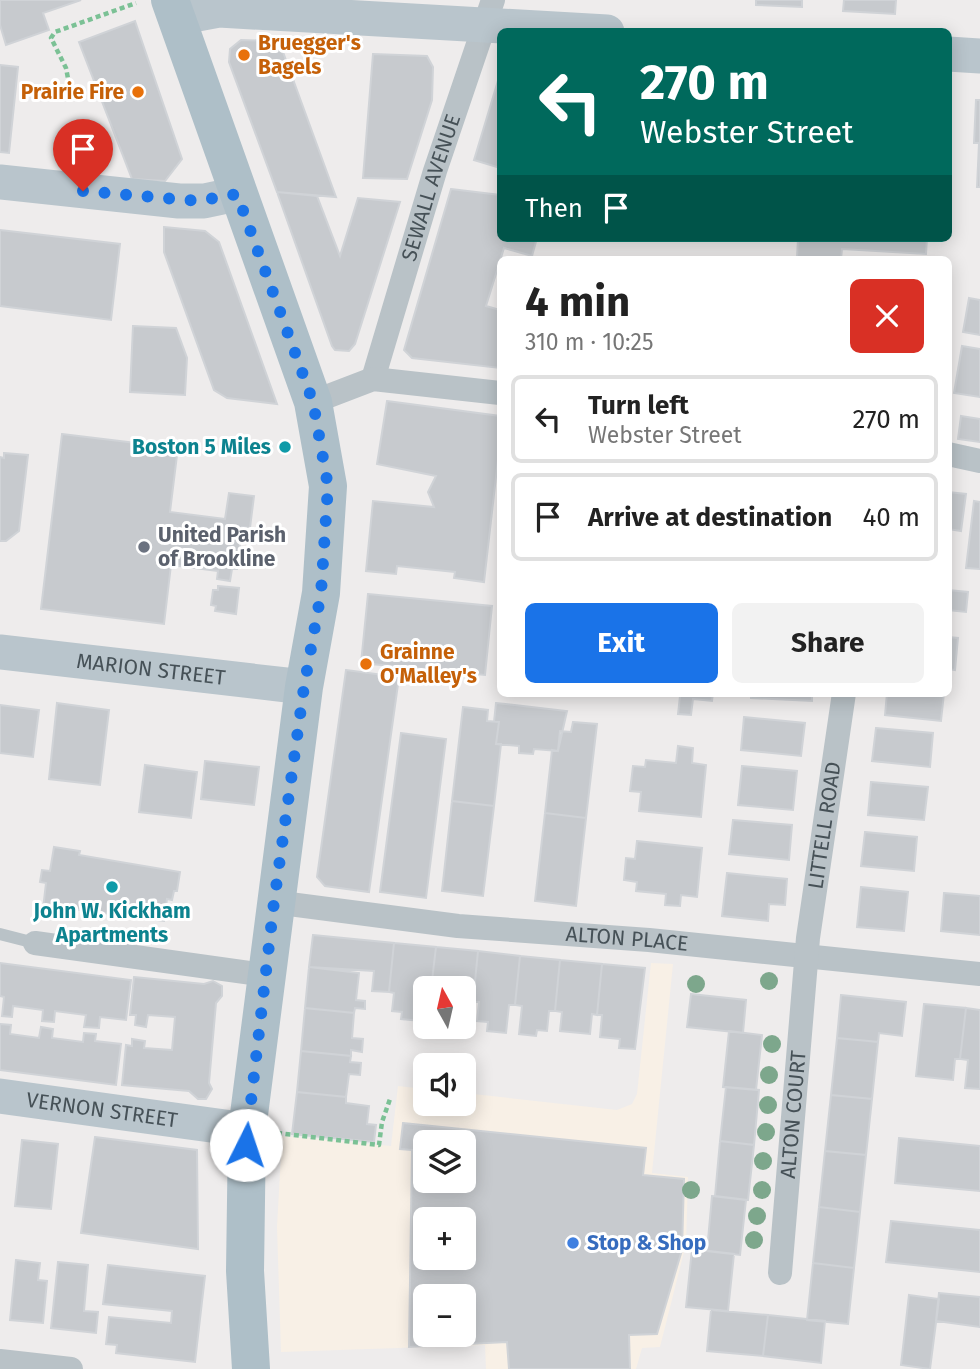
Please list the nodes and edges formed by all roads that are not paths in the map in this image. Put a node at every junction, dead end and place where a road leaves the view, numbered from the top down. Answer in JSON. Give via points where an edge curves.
{"nodes":[{"id":1,"x":161,"y":7,"type":"edge"},
{"id":2,"x":489,"y":11,"type":"edge"},
{"id":3,"x":585,"y":28,"type":"edge"},
{"id":4,"x":952,"y":54,"type":"edge"},
{"id":5,"x":980,"y":55,"type":"edge"},
{"id":6,"x":0,"y":182,"type":"edge"},
{"id":7,"x":237,"y":194,"type":"junction"},
{"id":8,"x":373,"y":379,"type":"junction"},
{"id":9,"x":497,"y":393,"type":"edge"},
{"id":10,"x":313,"y":402,"type":"junction"},
{"id":11,"x":952,"y":455,"type":"edge"},
{"id":12,"x":980,"y":461,"type":"edge"},
{"id":13,"x":0,"y":652,"type":"edge"},
{"id":14,"x":304,"y":687,"type":"junction"},
{"id":15,"x":843,"y":697,"type":"edge"},
{"id":16,"x":274,"y":902,"type":"junction"},
{"id":17,"x":0,"y":934,"type":"edge"},
{"id":18,"x":35,"y":943,"type":"joint"},
{"id":19,"x":809,"y":957,"type":"junction"},
{"id":20,"x":980,"y":974,"type":"edge"},
{"id":21,"x":265,"y":975,"type":"junction"},
{"id":22,"x":0,"y":1096,"type":"edge"},
{"id":23,"x":247,"y":1130,"type":"junction"},
{"id":24,"x":780,"y":1273,"type":"dead end"},
{"id":25,"x":0,"y":1360,"type":"edge"},
{"id":26,"x":71,"y":1369,"type":"edge"},
{"id":27,"x":251,"y":1369,"type":"edge"}],
"edges":[{"from":1,"to":2,"type":"street"},
{"from":1,"to":7,"type":"main road"},
{"from":2,"to":3,"type":"street"},
{"from":2,"to":8,"type":"street","name":"SEWALL AVENUE"},
{"from":4,"to":5,"type":"street"},
{"from":6,"to":7,"type":"street","via":[[179,201]]},
{"from":7,"to":10,"type":"main road"},
{"from":8,"to":9,"type":"street"},
{"from":8,"to":10,"type":"street"},
{"from":10,"to":14,"type":"main road","via":[[328,486],[321,593]]},
{"from":11,"to":12,"type":"street"},
{"from":13,"to":14,"type":"street","name":"MARION STREET"},
{"from":14,"to":16,"type":"main road"},
{"from":15,"to":19,"type":"street","name":"LITTELL ROAD"},
{"from":16,"to":19,"type":"street","name":"ALTON PLACE","via":[[458,926]]},
{"from":16,"to":21,"type":"main road"},
{"from":17,"to":18,"type":"lane"},
{"from":18,"to":21,"type":"street"},
{"from":19,"to":20,"type":"street","name":"ALTON PLACE"},
{"from":19,"to":24,"type":"street","name":"ALTON COURT"},
{"from":21,"to":23,"type":"main road"},
{"from":22,"to":23,"type":"street","name":"VERNON STREET"},
{"from":23,"to":27,"type":"main road","via":[[245,1271]]},
{"from":25,"to":26,"type":"street"}]}
